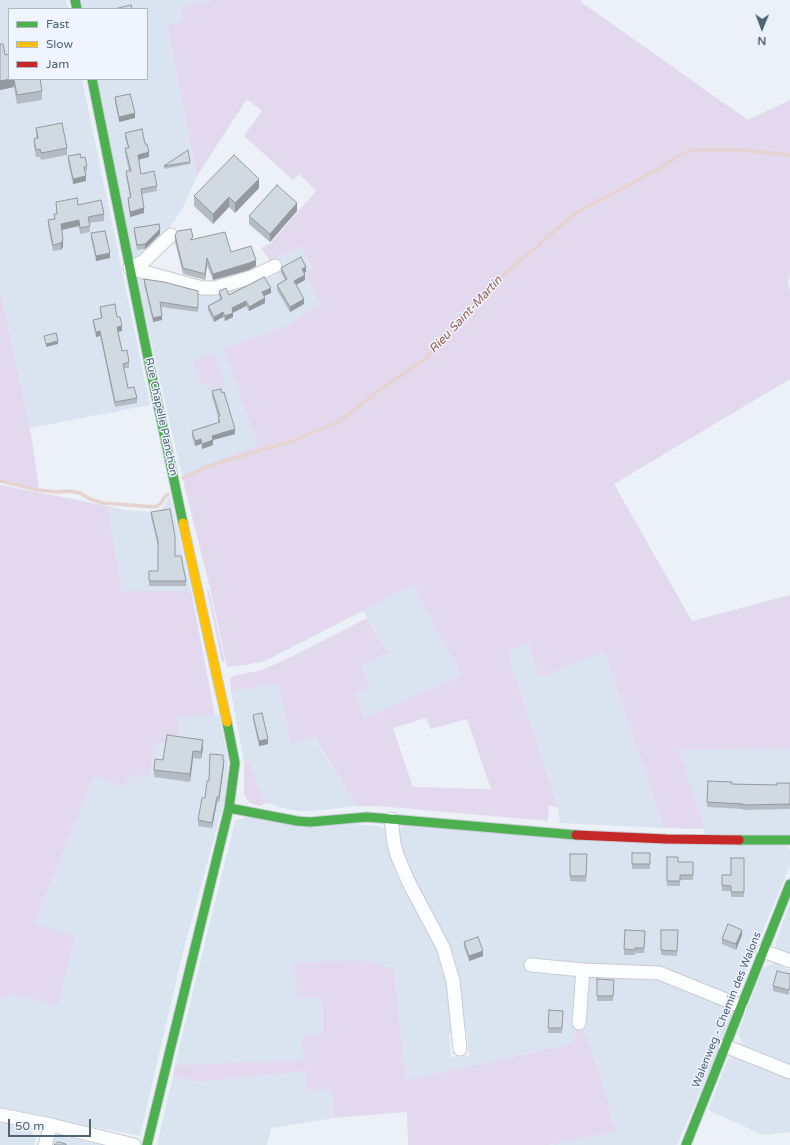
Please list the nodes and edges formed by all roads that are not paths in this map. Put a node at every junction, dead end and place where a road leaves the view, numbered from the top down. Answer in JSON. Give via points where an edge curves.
{"nodes":[{"id":1,"x":92,"y":80,"type":"edge"},
{"id":2,"x":171,"y":235,"type":"dead end"},
{"id":3,"x":275,"y":266,"type":"dead end"},
{"id":4,"x":130,"y":268,"type":"junction"},
{"id":5,"x":229,"y":808,"type":"junction"},
{"id":6,"x":391,"y":819,"type":"junction"},
{"id":7,"x":790,"y":840,"type":"edge"},
{"id":8,"x":790,"y":884,"type":"edge"},
{"id":9,"x":763,"y":951,"type":"junction"},
{"id":10,"x":790,"y":961,"type":"edge"},
{"id":11,"x":531,"y":965,"type":"dead end"},
{"id":12,"x":583,"y":970,"type":"junction"},
{"id":13,"x":741,"y":1006,"type":"junction"},
{"id":14,"x":580,"y":1023,"type":"dead end"},
{"id":15,"x":725,"y":1046,"type":"junction"},
{"id":16,"x":460,"y":1049,"type":"dead end"},
{"id":17,"x":790,"y":1072,"type":"edge"},
{"id":18,"x":0,"y":1115,"type":"edge"},
{"id":19,"x":51,"y":1125,"type":"junction"},
{"id":20,"x":45,"y":1145,"type":"edge"},
{"id":21,"x":134,"y":1145,"type":"edge"},
{"id":22,"x":147,"y":1145,"type":"edge"},
{"id":23,"x":686,"y":1145,"type":"edge"}],
"edges":[{"from":1,"to":4,"type":"street","name":"Rue Chapelle Planchon"},
{"from":2,"to":4,"type":"street","via":[[144,261]]},
{"from":3,"to":4,"type":"street","via":[[215,288],[202,288]]},
{"from":4,"to":5,"type":"street","name":"Rue Chapelle Planchon","via":[[235,763]]},
{"from":5,"to":6,"type":"street","via":[[310,822],[367,817]]},
{"from":5,"to":22,"type":"street","name":"Rue Chapelle Planchon"},
{"from":6,"to":7,"type":"street","via":[[576,835]]},
{"from":6,"to":16,"type":"street","via":[[394,844],[400,861],[443,947],[454,981]]},
{"from":8,"to":9,"type":"street","name":"Walenweg - Chemin des Walons"},
{"from":9,"to":10,"type":"street"},
{"from":9,"to":13,"type":"street","name":"Walenweg - Chemin des Walons"},
{"from":11,"to":12,"type":"street"},
{"from":12,"to":13,"type":"street","via":[[659,973]]},
{"from":12,"to":14,"type":"street"},
{"from":13,"to":15,"type":"street","name":"Walenweg - Chemin des Walons"},
{"from":15,"to":17,"type":"street"},
{"from":15,"to":23,"type":"street","name":"Walenweg - Chemin des Walons"},
{"from":18,"to":19,"type":"street"},
{"from":19,"to":20,"type":"street"},
{"from":19,"to":21,"type":"street"}]}
